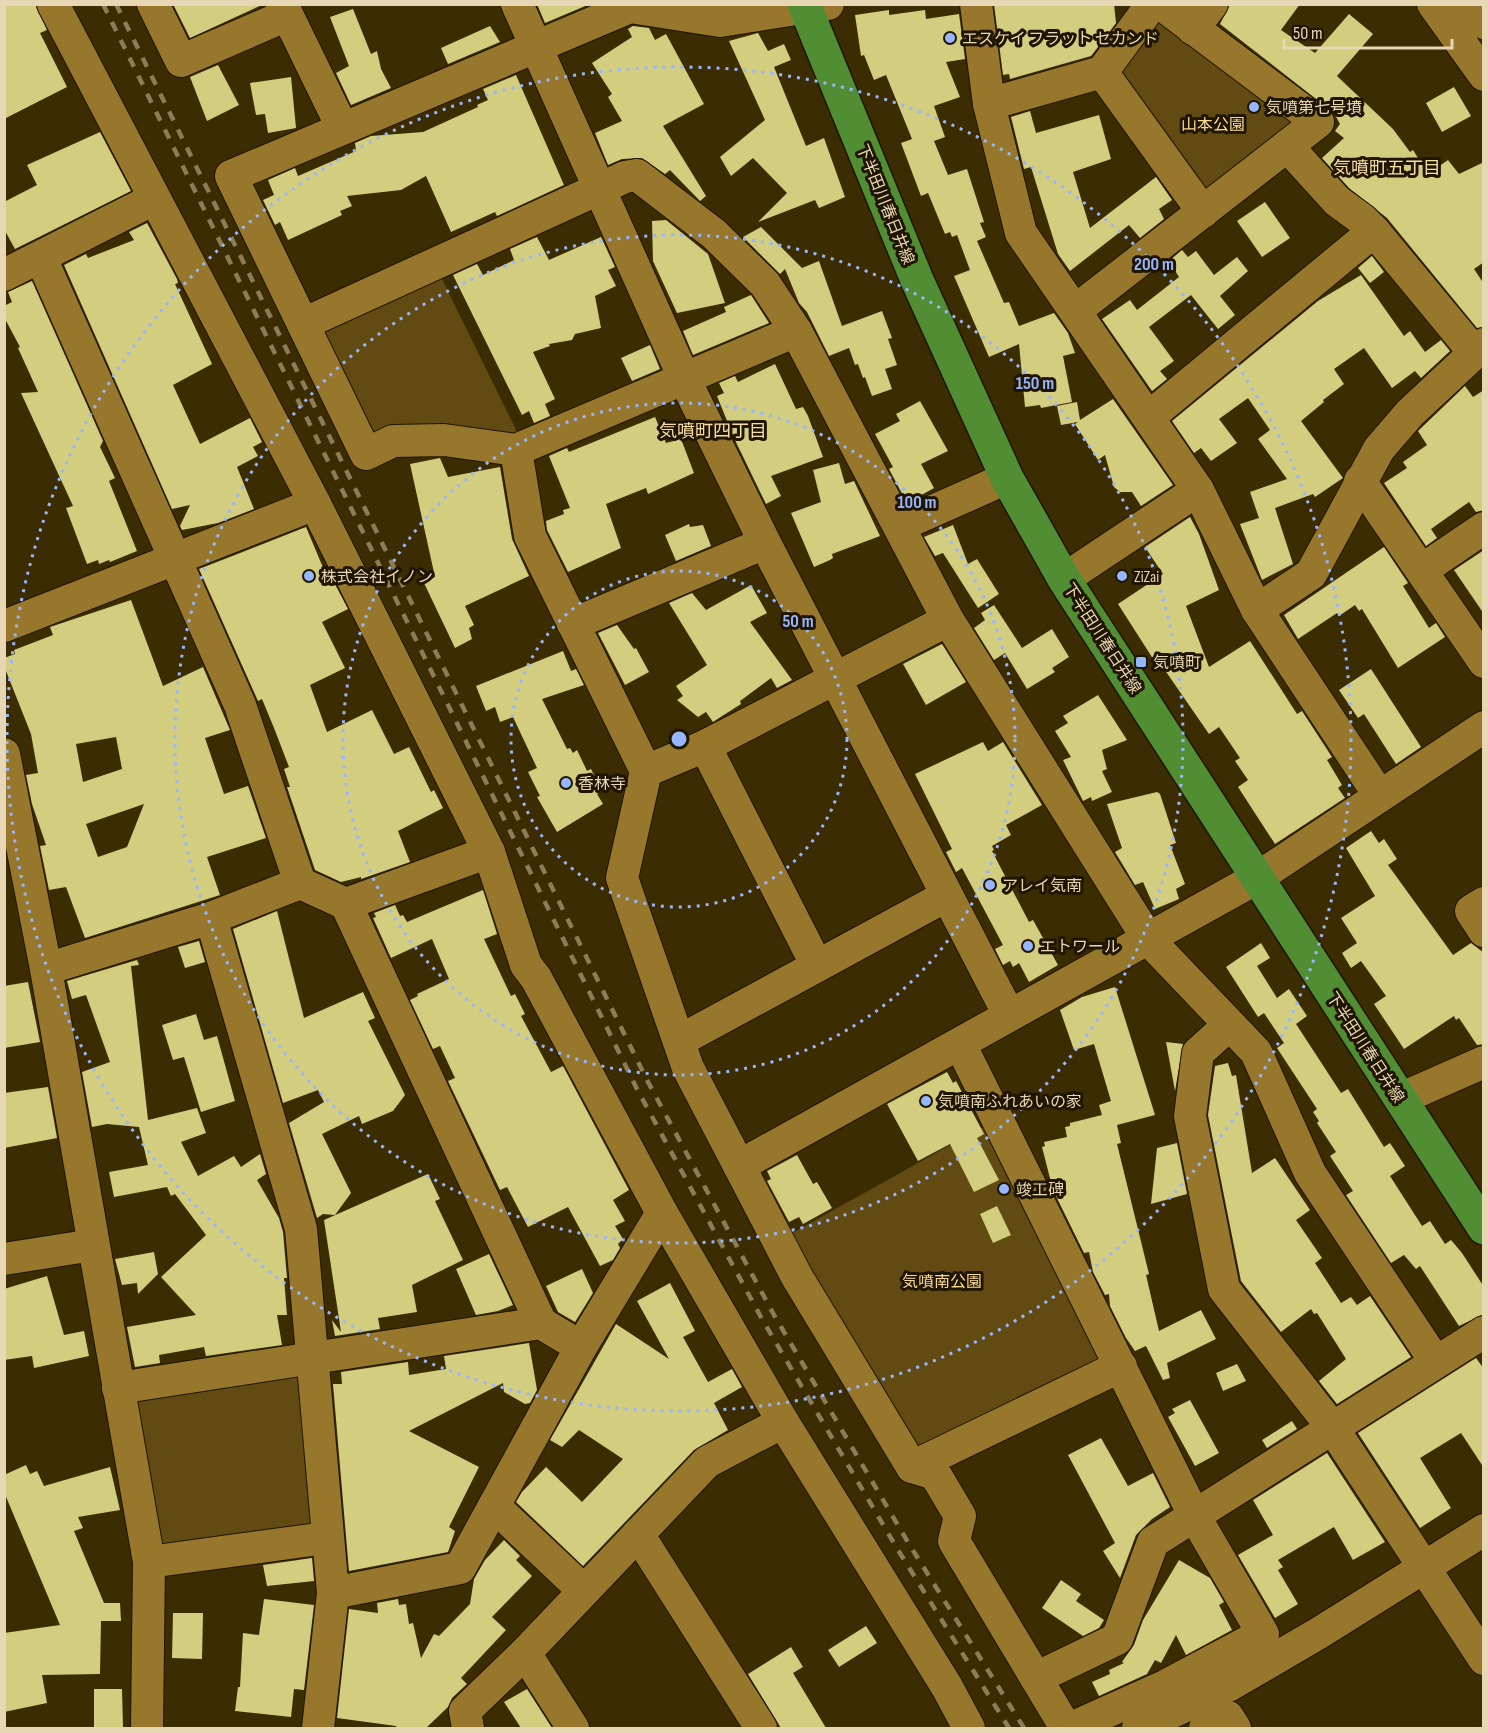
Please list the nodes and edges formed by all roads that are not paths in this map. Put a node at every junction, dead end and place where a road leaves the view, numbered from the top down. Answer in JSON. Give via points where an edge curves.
{"nodes":[{"id":1,"x":54,"y":4,"type":"edge"},
{"id":2,"x":153,"y":4,"type":"edge"},
{"id":3,"x":517,"y":4,"type":"edge"},
{"id":4,"x":976,"y":4,"type":"edge"},
{"id":5,"x":1152,"y":4,"type":"edge"},
{"id":6,"x":1161,"y":4,"type":"edge"},
{"id":7,"x":1435,"y":4,"type":"edge"},
{"id":8,"x":813,"y":6,"type":"edge"},
{"id":9,"x":681,"y":9,"type":"edge"},
{"id":10,"x":284,"y":10,"type":"edge"},
{"id":11,"x":1203,"y":17,"type":"edge"},
{"id":12,"x":1484,"y":23,"type":"edge"},
{"id":13,"x":536,"y":46,"type":"junction"},
{"id":14,"x":1102,"y":72,"type":"junction"},
{"id":15,"x":1484,"y":75,"type":"edge"},
{"id":16,"x":989,"y":104,"type":"junction"},
{"id":17,"x":342,"y":127,"type":"junction"},
{"id":18,"x":1287,"y":146,"type":"junction"},
{"id":19,"x":600,"y":190,"type":"junction"},
{"id":20,"x":154,"y":199,"type":"junction"},
{"id":21,"x":1203,"y":212,"type":"junction"},
{"id":22,"x":1374,"y":231,"type":"junction"},
{"id":23,"x":41,"y":258,"type":"junction"},
{"id":24,"x":4,"y":275,"type":"edge"},
{"id":25,"x":1076,"y":310,"type":"junction"},
{"id":26,"x":303,"y":324,"type":"junction"},
{"id":27,"x":796,"y":331,"type":"junction"},
{"id":28,"x":1479,"y":348,"type":"edge"},
{"id":29,"x":684,"y":378,"type":"junction"},
{"id":30,"x":1149,"y":417,"type":"junction"},
{"id":31,"x":516,"y":450,"type":"junction"},
{"id":32,"x":1007,"y":478,"type":"junction"},
{"id":33,"x":1360,"y":481,"type":"junction"},
{"id":34,"x":1198,"y":490,"type":"junction"},
{"id":35,"x":315,"y":504,"type":"junction"},
{"id":36,"x":899,"y":526,"type":"junction"},
{"id":37,"x":1484,"y":528,"type":"edge"},
{"id":38,"x":765,"y":543,"type":"junction"},
{"id":39,"x":173,"y":558,"type":"junction"},
{"id":40,"x":1422,"y":570,"type":"junction"},
{"id":41,"x":1064,"y":579,"type":"junction"},
{"id":42,"x":1257,"y":609,"type":"junction"},
{"id":43,"x":948,"y":620,"type":"junction"},
{"id":44,"x":573,"y":624,"type":"junction"},
{"id":45,"x":4,"y":627,"type":"edge"},
{"id":46,"x":1484,"y":662,"type":"edge"},
{"id":47,"x":835,"y":678,"type":"junction"},
{"id":48,"x":1484,"y":727,"type":"edge"},
{"id":49,"x":705,"y":746,"type":"junction"},
{"id":50,"x":4,"y":754,"type":"edge"},
{"id":51,"x":646,"y":771,"type":"junction"},
{"id":52,"x":1379,"y":795,"type":"junction"},
{"id":53,"x":489,"y":852,"type":"junction"},
{"id":54,"x":1257,"y":878,"type":"junction"},
{"id":55,"x":300,"y":883,"type":"junction"},
{"id":56,"x":946,"y":896,"type":"junction"},
{"id":57,"x":1484,"y":903,"type":"edge"},
{"id":58,"x":346,"y":904,"type":"junction"},
{"id":59,"x":211,"y":918,"type":"junction"},
{"id":60,"x":1484,"y":931,"type":"edge"},
{"id":61,"x":1148,"y":939,"type":"junction"},
{"id":62,"x":817,"y":966,"type":"junction"},
{"id":63,"x":46,"y":969,"type":"junction"},
{"id":64,"x":1009,"y":1015,"type":"junction"},
{"id":65,"x":1229,"y":1025,"type":"junction"},
{"id":66,"x":679,"y":1041,"type":"junction"},
{"id":67,"x":960,"y":1044,"type":"junction"},
{"id":68,"x":1484,"y":1062,"type":"edge"},
{"id":69,"x":1400,"y":1099,"type":"junction"},
{"id":70,"x":739,"y":1166,"type":"junction"},
{"id":71,"x":662,"y":1213,"type":"junction"},
{"id":72,"x":1484,"y":1228,"type":"edge"},
{"id":73,"x":93,"y":1245,"type":"junction"},
{"id":74,"x":4,"y":1259,"type":"edge"},
{"id":75,"x":541,"y":1323,"type":"junction"},
{"id":76,"x":1484,"y":1332,"type":"edge"},
{"id":77,"x":580,"y":1347,"type":"junction"},
{"id":78,"x":310,"y":1360,"type":"junction"},
{"id":79,"x":1435,"y":1361,"type":"junction"},
{"id":80,"x":1120,"y":1366,"type":"junction"},
{"id":81,"x":118,"y":1388,"type":"junction"},
{"id":82,"x":783,"y":1422,"type":"junction"},
{"id":83,"x":1332,"y":1427,"type":"junction"},
{"id":84,"x":912,"y":1467,"type":"junction"},
{"id":85,"x":494,"y":1506,"type":"junction"},
{"id":86,"x":1194,"y":1515,"type":"junction"},
{"id":87,"x":1484,"y":1530,"type":"edge"},
{"id":88,"x":638,"y":1534,"type":"junction"},
{"id":89,"x":326,"y":1538,"type":"junction"},
{"id":90,"x":149,"y":1562,"type":"junction"},
{"id":91,"x":1425,"y":1568,"type":"junction"},
{"id":92,"x":583,"y":1590,"type":"junction"},
{"id":93,"x":333,"y":1593,"type":"junction"},
{"id":94,"x":525,"y":1653,"type":"junction"},
{"id":95,"x":1484,"y":1659,"type":"edge"},
{"id":96,"x":1036,"y":1678,"type":"junction"},
{"id":97,"x":147,"y":1728,"type":"edge"},
{"id":98,"x":318,"y":1728,"type":"edge"},
{"id":99,"x":468,"y":1728,"type":"edge"},
{"id":100,"x":573,"y":1728,"type":"edge"},
{"id":101,"x":761,"y":1728,"type":"edge"},
{"id":102,"x":969,"y":1728,"type":"edge"},
{"id":103,"x":1066,"y":1728,"type":"edge"},
{"id":104,"x":1071,"y":1728,"type":"edge"},
{"id":105,"x":1138,"y":1728,"type":"edge"},
{"id":106,"x":1205,"y":1728,"type":"edge"},
{"id":107,"x":1235,"y":1728,"type":"edge"}],
"edges":[{"from":1,"to":20,"type":"street"},
{"from":2,"to":10,"type":"street","via":[[181,61]]},
{"from":3,"to":13,"type":"street"},
{"from":4,"to":16,"type":"street"},
{"from":5,"to":14,"type":"street"},
{"from":6,"to":11,"type":"street"},
{"from":7,"to":12,"type":"street"},
{"from":7,"to":15,"type":"street"},
{"from":8,"to":9,"type":"street","via":[[720,21]]},
{"from":8,"to":32,"type":"main road","name":"下半田川春日井線","via":[[916,280]]},
{"from":9,"to":13,"type":"street","via":[[630,7]]},
{"from":10,"to":17,"type":"street"},
{"from":11,"to":18,"type":"street","via":[[1318,122]]},
{"from":13,"to":17,"type":"street"},
{"from":13,"to":19,"type":"street"},
{"from":14,"to":16,"type":"street"},
{"from":14,"to":21,"type":"street"},
{"from":16,"to":25,"type":"street","via":[[1021,233]]},
{"from":17,"to":26,"type":"street","via":[[231,176]]},
{"from":18,"to":21,"type":"street"},
{"from":18,"to":22,"type":"street","via":[[1337,201]]},
{"from":19,"to":26,"type":"street"},
{"from":19,"to":27,"type":"street","via":[[638,175],[714,234],[765,284]]},
{"from":19,"to":29,"type":"street"},
{"from":20,"to":23,"type":"street"},
{"from":20,"to":35,"type":"street"},
{"from":21,"to":25,"type":"street"},
{"from":22,"to":28,"type":"street"},
{"from":22,"to":30,"type":"street"},
{"from":23,"to":24,"type":"street"},
{"from":23,"to":39,"type":"street"},
{"from":25,"to":30,"type":"street"},
{"from":26,"to":31,"type":"street","via":[[366,454],[393,441],[444,440]]},
{"from":27,"to":29,"type":"street"},
{"from":27,"to":36,"type":"street"},
{"from":28,"to":33,"type":"street","via":[[1410,413],[1379,449]]},
{"from":29,"to":31,"type":"street"},
{"from":29,"to":38,"type":"street"},
{"from":30,"to":34,"type":"street"},
{"from":31,"to":44,"type":"street","via":[[530,536]]},
{"from":32,"to":36,"type":"street"},
{"from":32,"to":41,"type":"main road","name":"下半田川春日井線"},
{"from":33,"to":40,"type":"street"},
{"from":33,"to":42,"type":"street","via":[[1311,574]]},
{"from":34,"to":41,"type":"street"},
{"from":34,"to":42,"type":"street"},
{"from":35,"to":39,"type":"street"},
{"from":35,"to":53,"type":"street"},
{"from":36,"to":43,"type":"street"},
{"from":37,"to":40,"type":"street"},
{"from":38,"to":44,"type":"street"},
{"from":38,"to":47,"type":"street"},
{"from":39,"to":45,"type":"street"},
{"from":39,"to":55,"type":"street","via":[[240,705]]},
{"from":40,"to":46,"type":"street"},
{"from":41,"to":54,"type":"main road","name":"下半田川春日井線"},
{"from":42,"to":52,"type":"street"},
{"from":43,"to":47,"type":"street"},
{"from":43,"to":61,"type":"street"},
{"from":44,"to":51,"type":"street"},
{"from":47,"to":49,"type":"street"},
{"from":47,"to":56,"type":"street"},
{"from":48,"to":52,"type":"street"},
{"from":49,"to":51,"type":"street"},
{"from":49,"to":62,"type":"street"},
{"from":50,"to":63,"type":"street"},
{"from":51,"to":66,"type":"street","via":[[622,878]]},
{"from":52,"to":54,"type":"street"},
{"from":53,"to":58,"type":"street"},
{"from":53,"to":71,"type":"street","via":[[526,965]]},
{"from":54,"to":61,"type":"street"},
{"from":54,"to":69,"type":"main road","name":"下半田川春日井線"},
{"from":55,"to":58,"type":"street"},
{"from":55,"to":59,"type":"street"},
{"from":56,"to":62,"type":"street"},
{"from":56,"to":64,"type":"street"},
{"from":57,"to":60,"type":"street","via":[[1471,911]]},
{"from":58,"to":75,"type":"street"},
{"from":59,"to":63,"type":"street"},
{"from":59,"to":78,"type":"street","via":[[301,1229]]},
{"from":61,"to":64,"type":"street"},
{"from":61,"to":65,"type":"street"},
{"from":62,"to":66,"type":"street"},
{"from":63,"to":73,"type":"street"},
{"from":64,"to":67,"type":"street"},
{"from":65,"to":79,"type":"street","via":[[1256,1052],[1310,1173]]},
{"from":65,"to":83,"type":"street","via":[[1198,1053],[1190,1116],[1224,1289]]},
{"from":66,"to":70,"type":"street","via":[[688,1068]]},
{"from":67,"to":70,"type":"street"},
{"from":67,"to":80,"type":"street"},
{"from":68,"to":69,"type":"street"},
{"from":69,"to":72,"type":"main road","name":"下半田川春日井線"},
{"from":70,"to":84,"type":"street","via":[[797,1277]]},
{"from":71,"to":77,"type":"street"},
{"from":71,"to":82,"type":"street"},
{"from":73,"to":74,"type":"street"},
{"from":73,"to":81,"type":"street"},
{"from":75,"to":77,"type":"street"},
{"from":75,"to":78,"type":"street"},
{"from":76,"to":79,"type":"street"},
{"from":77,"to":85,"type":"street"},
{"from":78,"to":81,"type":"street"},
{"from":78,"to":89,"type":"street"},
{"from":79,"to":83,"type":"street"},
{"from":80,"to":84,"type":"street"},
{"from":80,"to":86,"type":"street"},
{"from":81,"to":90,"type":"street"},
{"from":82,"to":88,"type":"street","via":[[707,1462]]},
{"from":82,"to":102,"type":"street"},
{"from":83,"to":86,"type":"street"},
{"from":83,"to":91,"type":"street"},
{"from":84,"to":96,"type":"street","via":[[935,1474],[960,1516],[954,1541]]},
{"from":85,"to":92,"type":"street"},
{"from":85,"to":93,"type":"street","via":[[460,1568]]},
{"from":86,"to":96,"type":"street","via":[[1153,1542],[1117,1639]]},
{"from":86,"to":104,"type":"street","via":[[1263,1634],[1167,1685]]},
{"from":87,"to":91,"type":"street"},
{"from":88,"to":92,"type":"street"},
{"from":88,"to":101,"type":"street"},
{"from":89,"to":90,"type":"street"},
{"from":89,"to":93,"type":"street"},
{"from":90,"to":97,"type":"street"},
{"from":91,"to":95,"type":"street"},
{"from":91,"to":105,"type":"street","via":[[1230,1685]]},
{"from":92,"to":94,"type":"street"},
{"from":93,"to":98,"type":"street"},
{"from":94,"to":99,"type":"street","via":[[465,1711]]},
{"from":94,"to":100,"type":"street"},
{"from":96,"to":103,"type":"street"},
{"from":106,"to":107,"type":"street","via":[[1228,1717]]}]}
